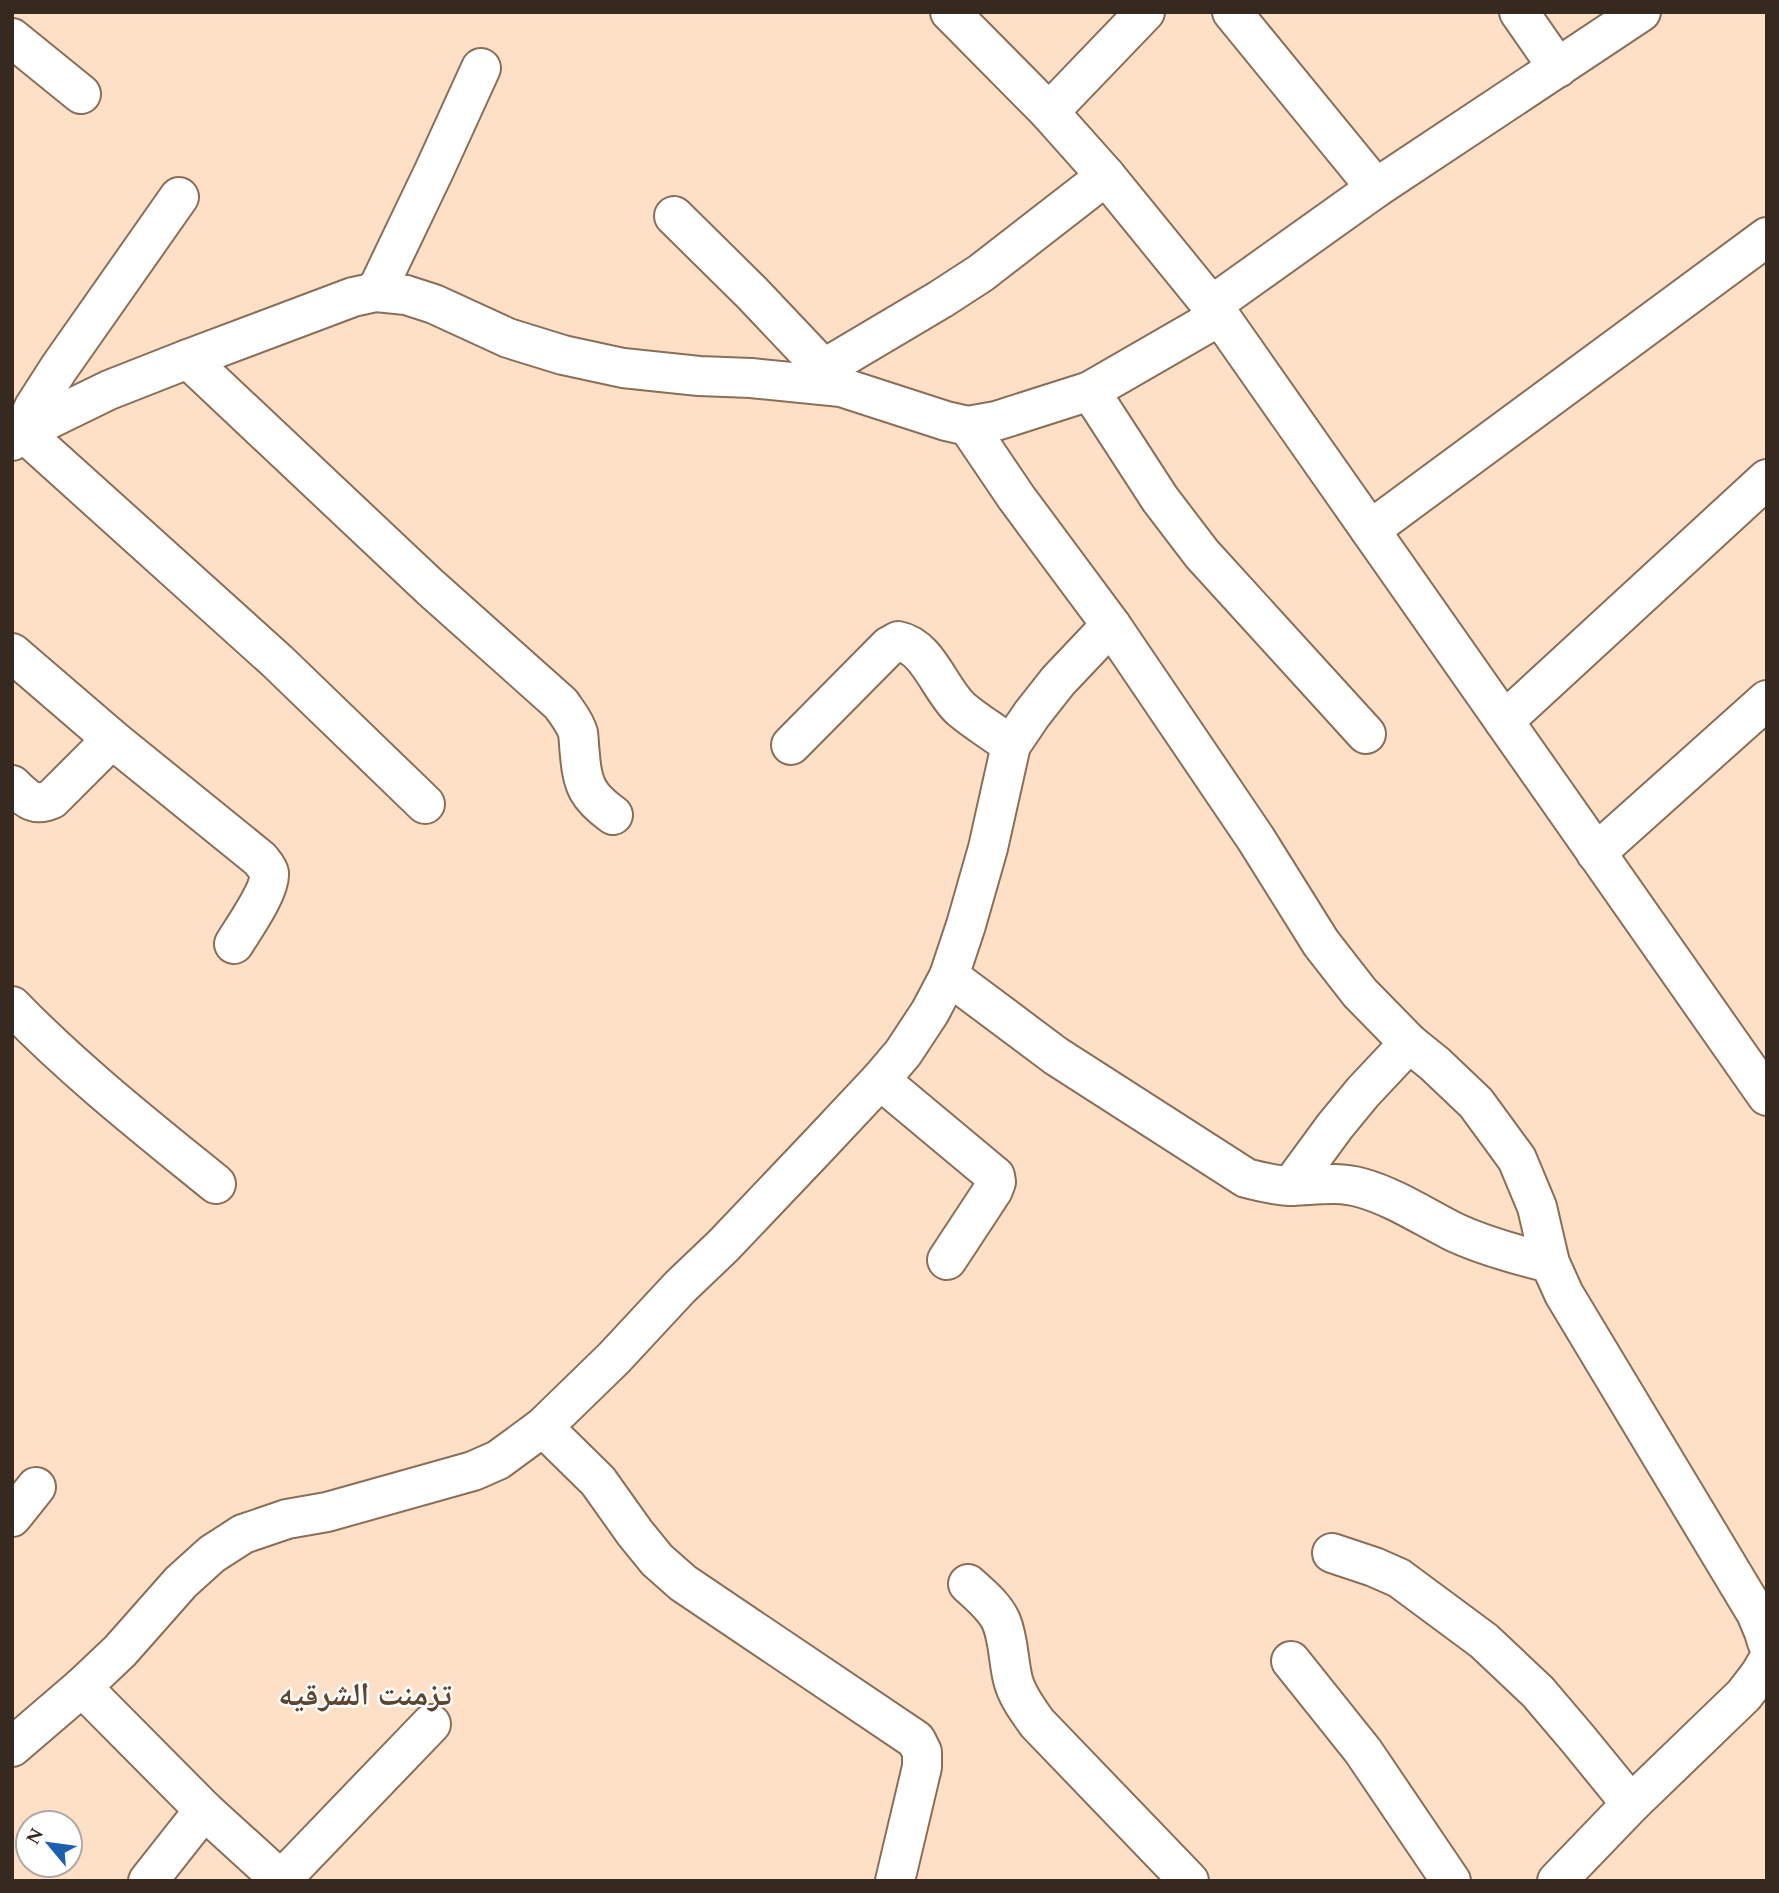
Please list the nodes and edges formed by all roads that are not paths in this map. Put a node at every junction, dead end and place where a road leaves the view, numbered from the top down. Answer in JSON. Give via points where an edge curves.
{"nodes":[{"id":1,"x":950,"y":12,"type":"edge"},
{"id":2,"x":1145,"y":12,"type":"edge"},
{"id":3,"x":1232,"y":12,"type":"edge"},
{"id":4,"x":1518,"y":12,"type":"edge"},
{"id":5,"x":1641,"y":12,"type":"edge"},
{"id":6,"x":12,"y":38,"type":"edge"},
{"id":7,"x":481,"y":68,"type":"dead end"},
{"id":8,"x":1558,"y":68,"type":"junction"},
{"id":9,"x":81,"y":94,"type":"dead end"},
{"id":10,"x":1049,"y":112,"type":"junction"},
{"id":11,"x":1106,"y":176,"type":"junction"},
{"id":12,"x":1377,"y":188,"type":"junction"},
{"id":13,"x":179,"y":197,"type":"dead end"},
{"id":14,"x":674,"y":216,"type":"dead end"},
{"id":15,"x":1767,"y":237,"type":"edge"},
{"id":16,"x":376,"y":292,"type":"junction"},
{"id":17,"x":1216,"y":311,"type":"junction"},
{"id":18,"x":188,"y":359,"type":"junction"},
{"id":19,"x":832,"y":378,"type":"junction"},
{"id":20,"x":1090,"y":391,"type":"junction"},
{"id":21,"x":968,"y":426,"type":"junction"},
{"id":22,"x":18,"y":436,"type":"edge"},
{"id":23,"x":1767,"y":479,"type":"edge"},
{"id":24,"x":1370,"y":530,"type":"junction"},
{"id":25,"x":1111,"y":625,"type":"junction"},
{"id":26,"x":12,"y":653,"type":"edge"},
{"id":27,"x":1767,"y":700,"type":"edge"},
{"id":28,"x":1504,"y":721,"type":"junction"},
{"id":29,"x":1366,"y":734,"type":"dead end"},
{"id":30,"x":112,"y":738,"type":"junction"},
{"id":31,"x":791,"y":745,"type":"dead end"},
{"id":32,"x":1011,"y":745,"type":"junction"},
{"id":33,"x":12,"y":785,"type":"edge"},
{"id":34,"x":425,"y":804,"type":"dead end"},
{"id":35,"x":613,"y":815,"type":"dead end"},
{"id":36,"x":1596,"y":853,"type":"junction"},
{"id":37,"x":234,"y":944,"type":"dead end"},
{"id":38,"x":949,"y":976,"type":"junction"},
{"id":39,"x":12,"y":1006,"type":"edge"},
{"id":40,"x":1409,"y":1043,"type":"junction"},
{"id":41,"x":1755,"y":1054,"type":"edge"},
{"id":42,"x":880,"y":1080,"type":"junction"},
{"id":43,"x":1767,"y":1096,"type":"edge"},
{"id":44,"x":216,"y":1184,"type":"dead end"},
{"id":45,"x":1291,"y":1186,"type":"junction"},
{"id":46,"x":947,"y":1259,"type":"dead end"},
{"id":47,"x":1550,"y":1263,"type":"junction"},
{"id":48,"x":543,"y":1427,"type":"junction"},
{"id":49,"x":36,"y":1487,"type":"dead end"},
{"id":50,"x":12,"y":1517,"type":"edge"},
{"id":51,"x":1332,"y":1553,"type":"dead end"},
{"id":52,"x":968,"y":1584,"type":"dead end"},
{"id":53,"x":1767,"y":1642,"type":"edge"},
{"id":54,"x":1291,"y":1661,"type":"dead end"},
{"id":55,"x":1767,"y":1662,"type":"edge"},
{"id":56,"x":82,"y":1687,"type":"junction"},
{"id":57,"x":431,"y":1724,"type":"dead end"},
{"id":58,"x":12,"y":1746,"type":"edge"},
{"id":59,"x":1631,"y":1804,"type":"junction"},
{"id":60,"x":204,"y":1810,"type":"junction"},
{"id":61,"x":281,"y":1880,"type":"edge"},
{"id":62,"x":148,"y":1881,"type":"edge"},
{"id":63,"x":895,"y":1881,"type":"edge"},
{"id":64,"x":1189,"y":1881,"type":"edge"},
{"id":65,"x":1451,"y":1881,"type":"edge"},
{"id":66,"x":1558,"y":1881,"type":"edge"}],
"edges":[{"from":1,"to":10,"type":"street"},
{"from":2,"to":10,"type":"street"},
{"from":3,"to":12,"type":"street"},
{"from":4,"to":8,"type":"street"},
{"from":5,"to":8,"type":"street"},
{"from":6,"to":9,"type":"street"},
{"from":7,"to":16,"type":"street"},
{"from":8,"to":12,"type":"street"},
{"from":10,"to":11,"type":"street"},
{"from":11,"to":17,"type":"street"},
{"from":11,"to":19,"type":"street","via":[[981,273]]},
{"from":12,"to":17,"type":"street"},
{"from":13,"to":22,"type":"street","via":[[59,368]]},
{"from":14,"to":19,"type":"street"},
{"from":15,"to":24,"type":"street"},
{"from":16,"to":18,"type":"street"},
{"from":16,"to":19,"type":"street","via":[[406,295],[508,338],[623,368],[699,376]]},
{"from":17,"to":20,"type":"street"},
{"from":17,"to":24,"type":"street"},
{"from":18,"to":22,"type":"street","via":[[109,390]]},
{"from":18,"to":35,"type":"street","via":[[561,704],[578,732],[588,792]]},
{"from":19,"to":21,"type":"street"},
{"from":20,"to":21,"type":"street"},
{"from":20,"to":29,"type":"street","via":[[1202,554]]},
{"from":21,"to":25,"type":"street"},
{"from":22,"to":34,"type":"street","via":[[277,661]]},
{"from":23,"to":28,"type":"street"},
{"from":24,"to":28,"type":"street"},
{"from":25,"to":32,"type":"street","via":[[1058,681]]},
{"from":25,"to":40,"type":"street","via":[[1321,943],[1360,993]]},
{"from":26,"to":30,"type":"street"},
{"from":27,"to":36,"type":"street"},
{"from":28,"to":36,"type":"street"},
{"from":30,"to":33,"type":"street","via":[[52,799],[37,803]]},
{"from":30,"to":37,"type":"street","via":[[266,867],[267,888]]},
{"from":31,"to":32,"type":"street","via":[[898,641],[917,650],[961,709]]},
{"from":32,"to":38,"type":"street","via":[[988,848]]},
{"from":36,"to":41,"type":"street"},
{"from":38,"to":42,"type":"street","via":[[930,1013]]},
{"from":38,"to":45,"type":"street","via":[[1056,1056],[1246,1178]]},
{"from":39,"to":44,"type":"street","via":[[99,1089]]},
{"from":40,"to":45,"type":"street","via":[[1363,1092]]},
{"from":40,"to":47,"type":"street","via":[[1476,1103],[1517,1159],[1537,1207]]},
{"from":41,"to":43,"type":"street"},
{"from":42,"to":46,"type":"street","via":[[995,1176],[993,1190]]},
{"from":42,"to":48,"type":"street"},
{"from":45,"to":47,"type":"street","via":[[1363,1188],[1456,1233]]},
{"from":47,"to":53,"type":"street","via":[[1564,1294],[1756,1613]]},
{"from":48,"to":56,"type":"street","via":[[498,1460],[473,1471],[243,1534],[181,1582]]},
{"from":48,"to":63,"type":"street","via":[[598,1481],[657,1560],[683,1583],[916,1740],[922,1768]]},
{"from":49,"to":50,"type":"street"},
{"from":51,"to":59,"type":"street","via":[[1399,1578],[1484,1641],[1538,1692]]},
{"from":52,"to":64,"type":"street","via":[[1000,1620],[1013,1682],[1037,1723]]},
{"from":54,"to":65,"type":"street","via":[[1363,1751]]},
{"from":55,"to":59,"type":"street","via":[[1744,1695]]},
{"from":56,"to":58,"type":"street"},
{"from":56,"to":60,"type":"street"},
{"from":57,"to":61,"type":"street"},
{"from":59,"to":66,"type":"street"},
{"from":60,"to":61,"type":"street"},
{"from":60,"to":62,"type":"street"}]}
